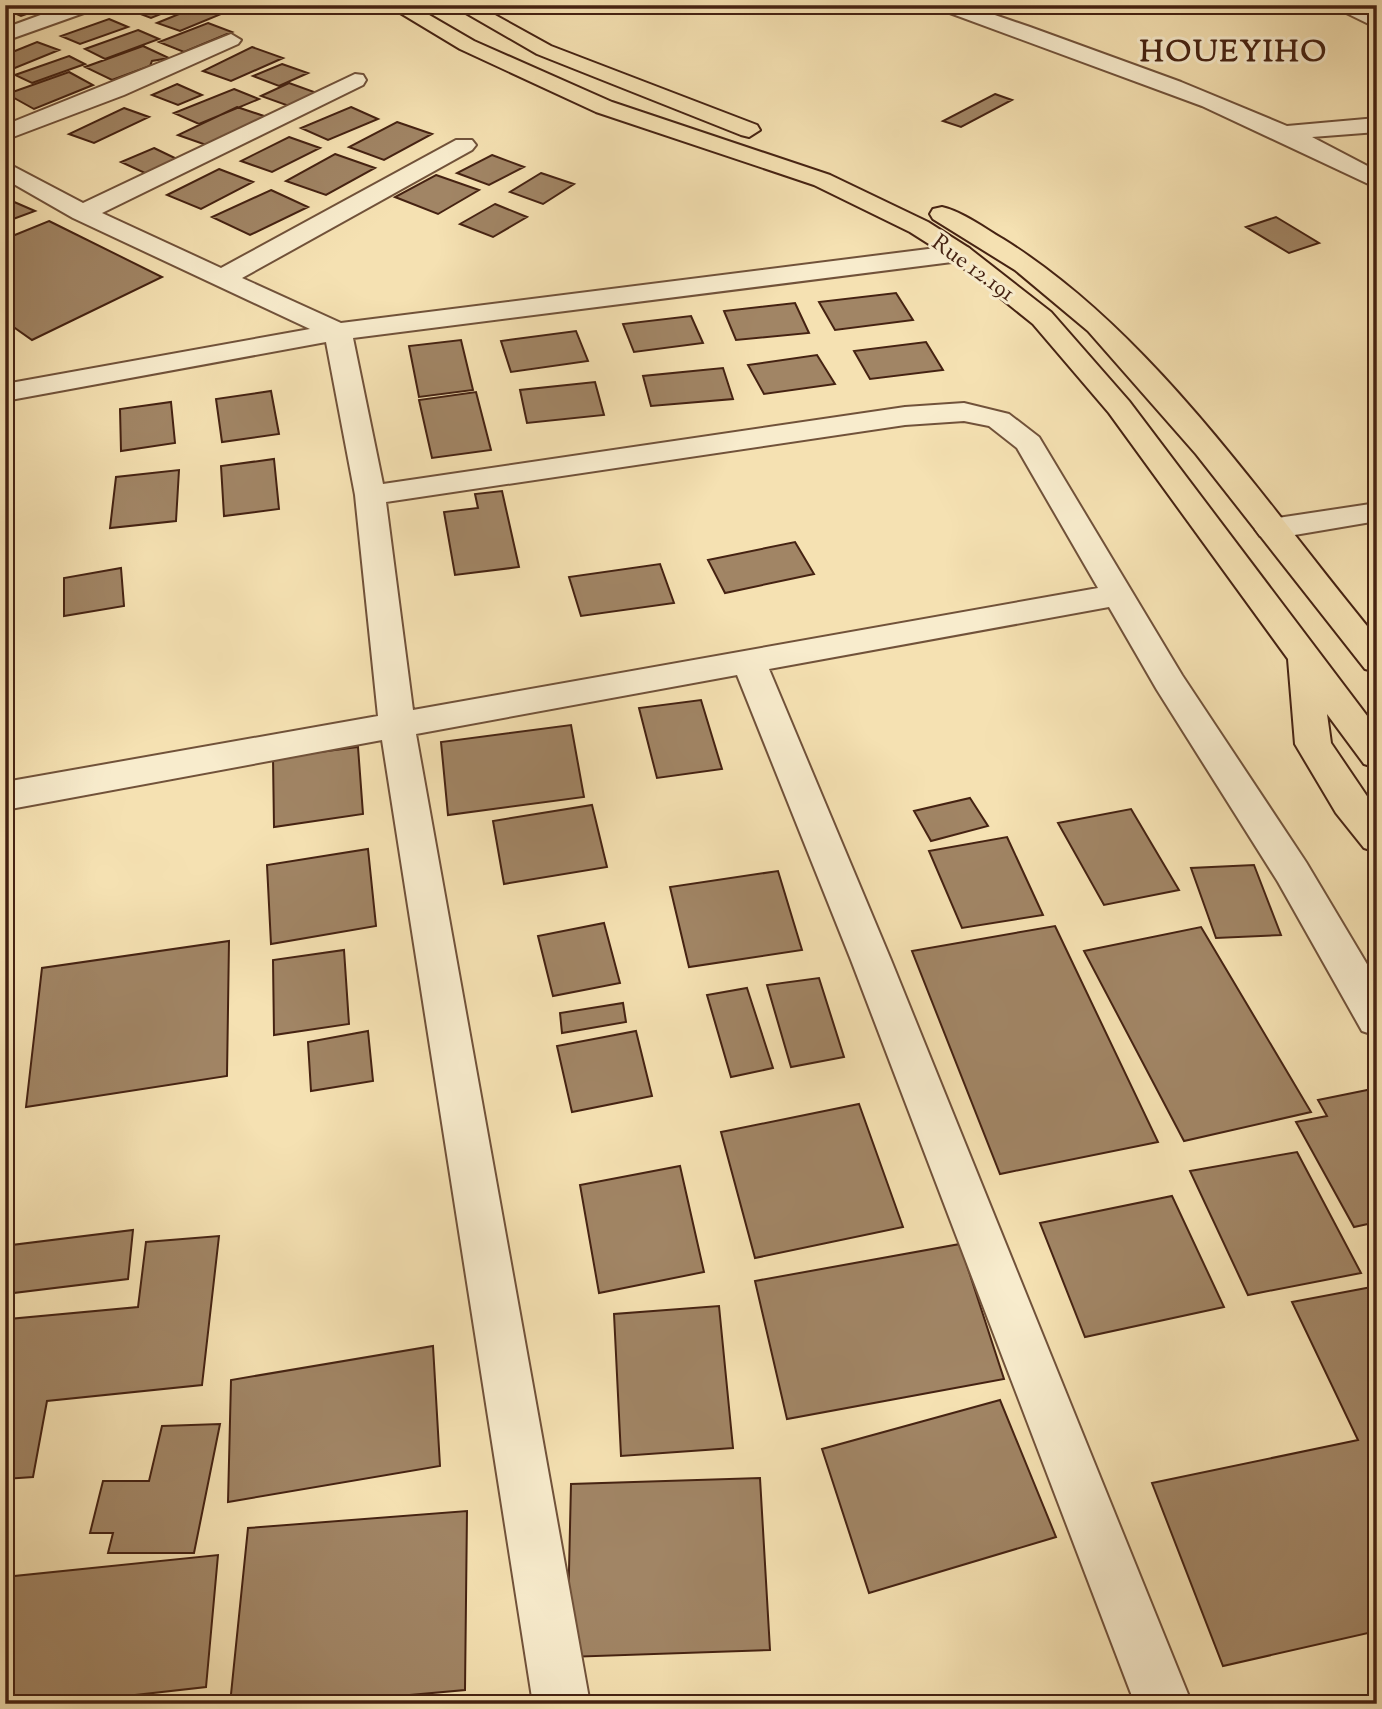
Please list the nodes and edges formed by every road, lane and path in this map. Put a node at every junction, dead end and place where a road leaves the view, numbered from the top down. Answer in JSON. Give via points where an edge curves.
{"nodes":[{"id":1,"x":88,"y":5,"type":"edge"},
{"id":2,"x":397,"y":5,"type":"edge"},
{"id":3,"x":462,"y":5,"type":"edge"},
{"id":4,"x":946,"y":5,"type":"edge"},
{"id":5,"x":1003,"y":5,"type":"edge"},
{"id":6,"x":1340,"y":5,"type":"edge"},
{"id":7,"x":975,"y":15,"type":"junction"},
{"id":8,"x":1374,"y":19,"type":"edge"},
{"id":9,"x":5,"y":35,"type":"edge"},
{"id":10,"x":231,"y":40,"type":"dead end"},
{"id":11,"x":355,"y":79,"type":"dead end"},
{"id":12,"x":1377,"y":125,"type":"edge"},
{"id":13,"x":5,"y":133,"type":"edge"},
{"id":14,"x":1284,"y":133,"type":"junction"},
{"id":15,"x":464,"y":145,"type":"dead end"},
{"id":16,"x":5,"y":169,"type":"edge"},
{"id":17,"x":1377,"y":181,"type":"edge"},
{"id":18,"x":82,"y":213,"type":"junction"},
{"id":19,"x":960,"y":253,"type":"junction"},
{"id":20,"x":222,"y":278,"type":"junction"},
{"id":21,"x":338,"y":332,"type":"junction"},
{"id":22,"x":5,"y":393,"type":"edge"},
{"id":23,"x":370,"y":495,"type":"junction"},
{"id":24,"x":1377,"y":512,"type":"edge"},
{"id":25,"x":1271,"y":529,"type":"junction"},
{"id":26,"x":1116,"y":595,"type":"junction"},
{"id":27,"x":1375,"y":657,"type":"edge"},
{"id":28,"x":1304,"y":660,"type":"junction"},
{"id":29,"x":748,"y":661,"type":"junction"},
{"id":30,"x":397,"y":726,"type":"junction"},
{"id":31,"x":1377,"y":755,"type":"edge"},
{"id":32,"x":5,"y":796,"type":"edge"},
{"id":33,"x":1377,"y":838,"type":"edge"},
{"id":34,"x":1377,"y":1018,"type":"edge"},
{"id":35,"x":562,"y":1704,"type":"edge"},
{"id":36,"x":1164,"y":1704,"type":"edge"}],
"edges":[{"from":1,"to":9,"type":"street"},
{"from":2,"to":19,"type":"main road","name":"Rue 12.191","via":[[467,46],[604,107],[822,180],[919,227]]},
{"from":3,"to":25,"type":"main road","name":"Rue 12.191","via":[[544,50],[854,169],[988,241],[1096,324]]},
{"from":4,"to":7,"type":"street"},
{"from":5,"to":7,"type":"street"},
{"from":6,"to":8,"type":"street"},
{"from":7,"to":14,"type":"street","via":[[1096,55]]},
{"from":10,"to":13,"type":"street"},
{"from":11,"to":18,"type":"street"},
{"from":12,"to":14,"type":"street"},
{"from":14,"to":17,"type":"street"},
{"from":15,"to":20,"type":"street"},
{"from":16,"to":18,"type":"street"},
{"from":18,"to":20,"type":"street"},
{"from":19,"to":21,"type":"street"},
{"from":19,"to":28,"type":"main road","name":"Rue 12.191","via":[[1042,318],[1119,407]]},
{"from":20,"to":21,"type":"street"},
{"from":21,"to":22,"type":"street"},
{"from":21,"to":23,"type":"street"},
{"from":23,"to":26,"type":"street","via":[[905,416],[964,412],[999,420],[1029,443]]},
{"from":23,"to":30,"type":"street"},
{"from":24,"to":25,"type":"street"},
{"from":25,"to":27,"type":"main road","name":"Rue 12.191"},
{"from":26,"to":29,"type":"street"},
{"from":26,"to":34,"type":"street","via":[[1292,872]]},
{"from":28,"to":31,"type":"main road","name":"Rue 12.191"},
{"from":28,"to":33,"type":"main road","via":[[1313,744]]},
{"from":29,"to":30,"type":"street"},
{"from":29,"to":36,"type":"street"},
{"from":30,"to":32,"type":"street"},
{"from":30,"to":35,"type":"street"}]}
